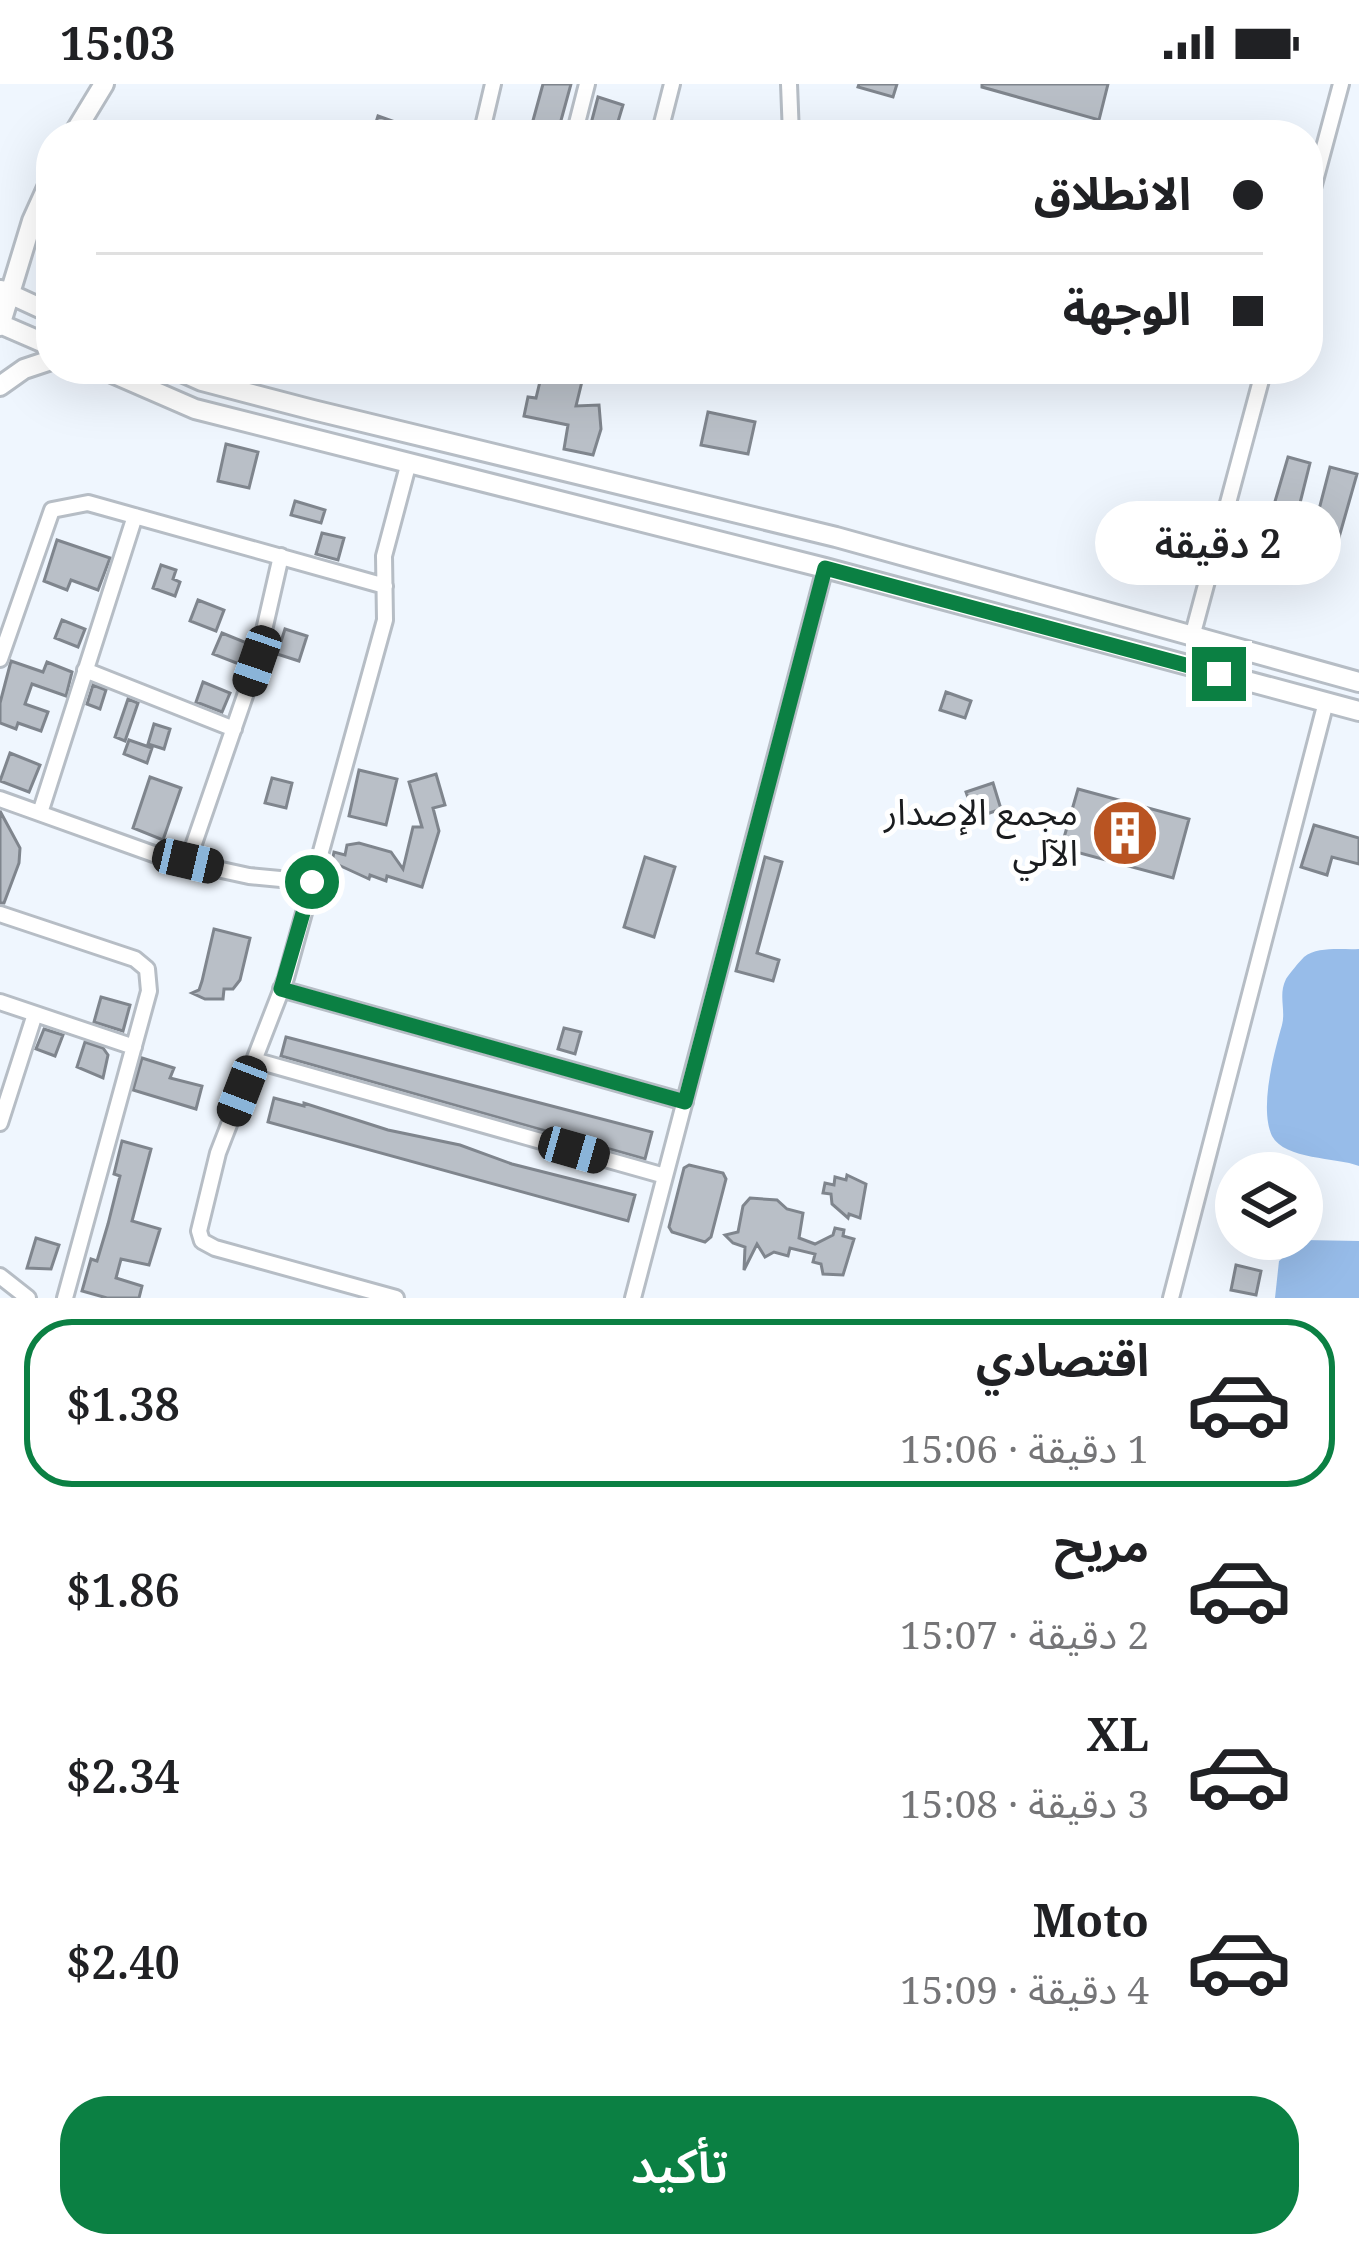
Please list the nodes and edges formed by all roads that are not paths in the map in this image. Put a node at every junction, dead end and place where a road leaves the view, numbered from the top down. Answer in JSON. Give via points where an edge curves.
{"nodes":[{"id":1,"x":104,"y":84,"type":"edge"},
{"id":2,"x":493,"y":84,"type":"edge"},
{"id":3,"x":587,"y":84,"type":"edge"},
{"id":4,"x":672,"y":84,"type":"edge"},
{"id":5,"x":789,"y":84,"type":"edge"},
{"id":6,"x":1341,"y":84,"type":"edge"},
{"id":7,"x":82,"y":120,"type":"edge"},
{"id":8,"x":485,"y":120,"type":"edge"},
{"id":9,"x":578,"y":120,"type":"edge"},
{"id":10,"x":663,"y":120,"type":"edge"},
{"id":11,"x":790,"y":120,"type":"edge"},
{"id":12,"x":1323,"y":151,"type":"edge"},
{"id":13,"x":36,"y":212,"type":"edge"},
{"id":14,"x":5,"y":292,"type":"edge"},
{"id":15,"x":36,"y":306,"type":"edge"},
{"id":16,"x":0,"y":325,"type":"edge"},
{"id":17,"x":36,"y":340,"type":"edge"},
{"id":18,"x":36,"y":365,"type":"edge"},
{"id":19,"x":138,"y":384,"type":"edge"},
{"id":20,"x":214,"y":384,"type":"edge"},
{"id":21,"x":1260,"y":384,"type":"edge"},
{"id":22,"x":0,"y":386,"type":"edge"},
{"id":23,"x":314,"y":410,"type":"junction"},
{"id":24,"x":306,"y":436,"type":"junction"},
{"id":25,"x":409,"y":462,"type":"junction"},
{"id":26,"x":135,"y":516,"type":"junction"},
{"id":27,"x":836,"y":537,"type":"junction"},
{"id":28,"x":280,"y":556,"type":"junction"},
{"id":29,"x":825,"y":568,"type":"junction"},
{"id":30,"x":385,"y":586,"type":"junction"},
{"id":31,"x":1192,"y":637,"type":"junction"},
{"id":32,"x":0,"y":659,"type":"edge"},
{"id":33,"x":86,"y":670,"type":"junction"},
{"id":34,"x":1359,"y":682,"type":"edge"},
{"id":35,"x":1326,"y":702,"type":"junction"},
{"id":36,"x":1359,"y":710,"type":"edge"},
{"id":37,"x":234,"y":729,"type":"junction"},
{"id":38,"x":0,"y":799,"type":"edge"},
{"id":39,"x":40,"y":813,"type":"junction"},
{"id":40,"x":188,"y":861,"type":"junction"},
{"id":41,"x":312,"y":882,"type":"junction"},
{"id":42,"x":0,"y":914,"type":"edge"},
{"id":43,"x":281,"y":989,"type":"junction"},
{"id":44,"x":0,"y":1002,"type":"edge"},
{"id":45,"x":35,"y":1014,"type":"junction"},
{"id":46,"x":134,"y":1047,"type":"junction"},
{"id":47,"x":254,"y":1060,"type":"junction"},
{"id":48,"x":685,"y":1102,"type":"junction"},
{"id":49,"x":0,"y":1123,"type":"edge"},
{"id":50,"x":665,"y":1176,"type":"junction"},
{"id":51,"x":0,"y":1276,"type":"edge"},
{"id":52,"x":363,"y":1294,"type":"edge"},
{"id":53,"x":28,"y":1298,"type":"edge"},
{"id":54,"x":65,"y":1298,"type":"edge"},
{"id":55,"x":396,"y":1298,"type":"edge"},
{"id":56,"x":633,"y":1298,"type":"edge"},
{"id":57,"x":1171,"y":1298,"type":"edge"}],
"edges":[{"from":1,"to":7,"type":"main road"},
{"from":2,"to":8,"type":"street"},
{"from":3,"to":9,"type":"street"},
{"from":4,"to":10,"type":"street"},
{"from":5,"to":11,"type":"street"},
{"from":6,"to":12,"type":"street"},
{"from":13,"to":14,"type":"main road"},
{"from":14,"to":15,"type":"main road"},
{"from":14,"to":16,"type":"main road"},
{"from":16,"to":17,"type":"main road"},
{"from":18,"to":22,"type":"main road"},
{"from":19,"to":24,"type":"main road","via":[[195,409]]},
{"from":20,"to":23,"type":"main road"},
{"from":21,"to":31,"type":"street"},
{"from":23,"to":24,"type":"main road"},
{"from":23,"to":27,"type":"main road"},
{"from":24,"to":25,"type":"main road"},
{"from":25,"to":29,"type":"main road"},
{"from":25,"to":30,"type":"street","via":[[384,556]]},
{"from":26,"to":28,"type":"street"},
{"from":26,"to":32,"type":"street","via":[[88,502],[52,511]]},
{"from":26,"to":33,"type":"street"},
{"from":27,"to":29,"type":"main road"},
{"from":27,"to":31,"type":"main road"},
{"from":28,"to":30,"type":"street"},
{"from":28,"to":37,"type":"street"},
{"from":29,"to":35,"type":"main road"},
{"from":29,"to":48,"type":"street"},
{"from":30,"to":41,"type":"street","via":[[385,620]]},
{"from":31,"to":34,"type":"main road"},
{"from":33,"to":37,"type":"street"},
{"from":33,"to":39,"type":"street"},
{"from":35,"to":36,"type":"main road"},
{"from":35,"to":57,"type":"street"},
{"from":37,"to":40,"type":"street"},
{"from":38,"to":39,"type":"street"},
{"from":39,"to":40,"type":"street"},
{"from":40,"to":41,"type":"street"},
{"from":41,"to":43,"type":"street"},
{"from":42,"to":46,"type":"street","via":[[135,958],[147,969]]},
{"from":43,"to":47,"type":"street"},
{"from":43,"to":48,"type":"street"},
{"from":44,"to":45,"type":"street"},
{"from":45,"to":46,"type":"street"},
{"from":45,"to":49,"type":"street"},
{"from":46,"to":54,"type":"street"},
{"from":47,"to":50,"type":"street"},
{"from":47,"to":52,"type":"street","via":[[218,1153],[202,1240]]},
{"from":48,"to":50,"type":"street"},
{"from":50,"to":56,"type":"street"},
{"from":51,"to":53,"type":"street"},
{"from":52,"to":55,"type":"street"}]}
